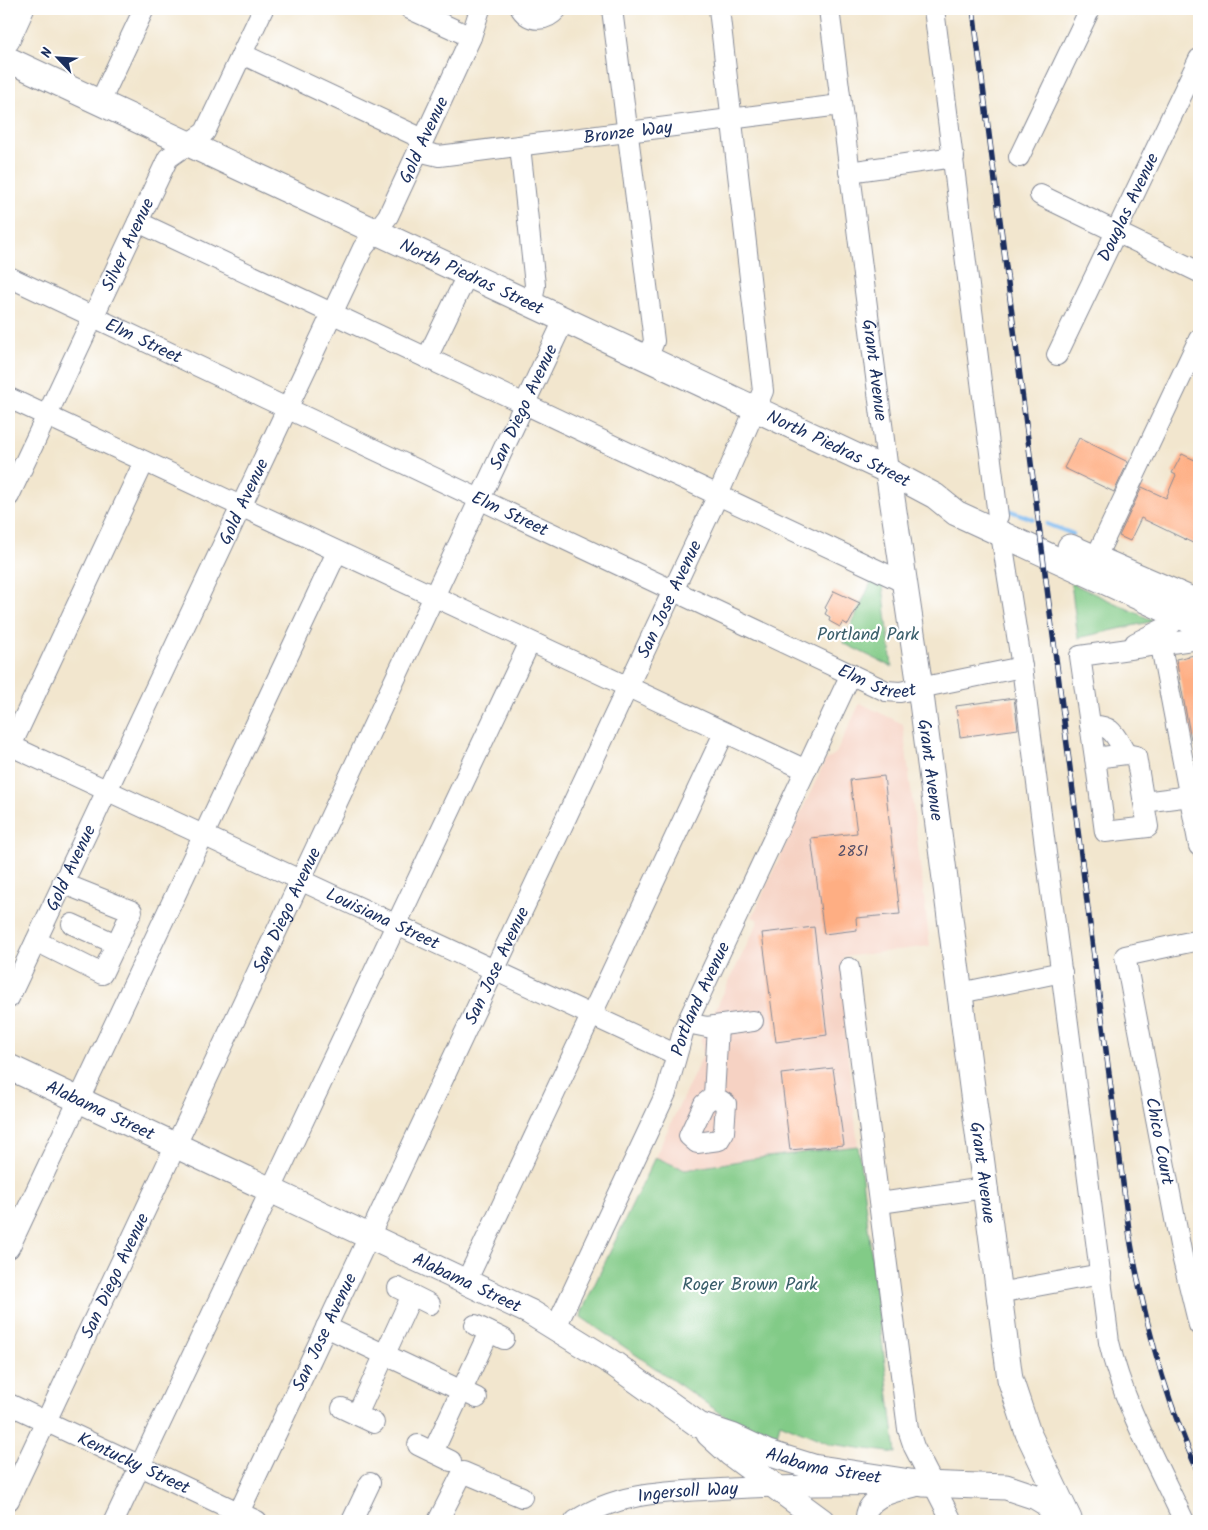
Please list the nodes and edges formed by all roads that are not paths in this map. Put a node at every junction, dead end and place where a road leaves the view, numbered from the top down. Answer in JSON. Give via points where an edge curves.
{"nodes":[{"id":1,"x":24,"y":9,"type":"edge"},
{"id":2,"x":144,"y":9,"type":"edge"},
{"id":3,"x":263,"y":9,"type":"edge"},
{"id":4,"x":410,"y":9,"type":"edge"},
{"id":5,"x":480,"y":9,"type":"edge"},
{"id":6,"x":522,"y":9,"type":"edge"},
{"id":7,"x":557,"y":9,"type":"edge"},
{"id":8,"x":612,"y":9,"type":"edge"},
{"id":9,"x":719,"y":9,"type":"edge"},
{"id":10,"x":829,"y":9,"type":"edge"},
{"id":11,"x":934,"y":9,"type":"edge"},
{"id":12,"x":1090,"y":9,"type":"edge"},
{"id":13,"x":471,"y":37,"type":"junction"},
{"id":14,"x":9,"y":42,"type":"edge"},
{"id":15,"x":242,"y":54,"type":"junction"},
{"id":16,"x":1199,"y":58,"type":"edge"},
{"id":17,"x":9,"y":60,"type":"edge"},
{"id":18,"x":100,"y":102,"type":"junction"},
{"id":19,"x":840,"y":105,"type":"junction"},
{"id":20,"x":732,"y":118,"type":"junction"},
{"id":21,"x":628,"y":131,"type":"junction"},
{"id":22,"x":188,"y":143,"type":"junction"},
{"id":23,"x":420,"y":145,"type":"junction"},
{"id":24,"x":520,"y":146,"type":"junction"},
{"id":25,"x":954,"y":157,"type":"junction"},
{"id":26,"x":1019,"y":157,"type":"dead end"},
{"id":27,"x":849,"y":172,"type":"junction"},
{"id":28,"x":1040,"y":195,"type":"dead end"},
{"id":29,"x":138,"y":222,"type":"junction"},
{"id":30,"x":375,"y":229,"type":"junction"},
{"id":31,"x":1117,"y":232,"type":"junction"},
{"id":32,"x":1199,"y":272,"type":"edge"},
{"id":33,"x":468,"y":273,"type":"junction"},
{"id":34,"x":9,"y":277,"type":"edge"},
{"id":35,"x":532,"y":303,"type":"junction"},
{"id":36,"x":331,"y":313,"type":"junction"},
{"id":37,"x":92,"y":318,"type":"junction"},
{"id":38,"x":564,"y":320,"type":"junction"},
{"id":39,"x":1199,"y":339,"type":"edge"},
{"id":40,"x":1057,"y":355,"type":"dead end"},
{"id":41,"x":427,"y":358,"type":"junction"},
{"id":42,"x":647,"y":358,"type":"junction"},
{"id":43,"x":9,"y":398,"type":"edge"},
{"id":44,"x":525,"y":404,"type":"junction"},
{"id":45,"x":757,"y":409,"type":"junction"},
{"id":46,"x":286,"y":410,"type":"junction"},
{"id":47,"x":47,"y":416,"type":"junction"},
{"id":48,"x":144,"y":462,"type":"junction"},
{"id":49,"x":888,"y":470,"type":"junction"},
{"id":50,"x":718,"y":495,"type":"junction"},
{"id":51,"x":9,"y":496,"type":"edge"},
{"id":52,"x":479,"y":501,"type":"junction"},
{"id":53,"x":240,"y":506,"type":"junction"},
{"id":54,"x":1000,"y":525,"type":"junction"},
{"id":55,"x":337,"y":552,"type":"junction"},
{"id":56,"x":1096,"y":557,"type":"junction"},
{"id":57,"x":905,"y":583,"type":"junction"},
{"id":58,"x":672,"y":591,"type":"junction"},
{"id":59,"x":434,"y":597,"type":"junction"},
{"id":60,"x":1194,"y":605,"type":"edge"},
{"id":61,"x":1199,"y":639,"type":"edge"},
{"id":62,"x":530,"y":642,"type":"junction"},
{"id":63,"x":1161,"y":646,"type":"junction"},
{"id":64,"x":1122,"y":649,"type":"junction"},
{"id":65,"x":1022,"y":668,"type":"junction"},
{"id":66,"x":850,"y":674,"type":"junction"},
{"id":67,"x":627,"y":687,"type":"junction"},
{"id":68,"x":920,"y":687,"type":"junction"},
{"id":69,"x":1090,"y":726,"type":"junction"},
{"id":70,"x":724,"y":732,"type":"junction"},
{"id":71,"x":9,"y":747,"type":"edge"},
{"id":72,"x":1126,"y":754,"type":"junction"},
{"id":73,"x":1095,"y":758,"type":"junction"},
{"id":74,"x":806,"y":770,"type":"junction"},
{"id":75,"x":106,"y":790,"type":"junction"},
{"id":76,"x":1190,"y":796,"type":"junction"},
{"id":77,"x":1144,"y":802,"type":"junction"},
{"id":78,"x":203,"y":835,"type":"junction"},
{"id":79,"x":1199,"y":846,"type":"edge"},
{"id":80,"x":300,"y":880,"type":"junction"},
{"id":81,"x":62,"y":883,"type":"junction"},
{"id":82,"x":72,"y":924,"type":"dead end"},
{"id":83,"x":396,"y":925,"type":"junction"},
{"id":84,"x":1199,"y":940,"type":"edge"},
{"id":85,"x":36,"y":941,"type":"junction"},
{"id":86,"x":116,"y":944,"type":"junction"},
{"id":87,"x":849,"y":968,"type":"dead end"},
{"id":88,"x":495,"y":970,"type":"junction"},
{"id":89,"x":1062,"y":972,"type":"junction"},
{"id":90,"x":960,"y":993,"type":"junction"},
{"id":91,"x":9,"y":998,"type":"edge"},
{"id":92,"x":591,"y":1016,"type":"junction"},
{"id":93,"x":753,"y":1021,"type":"dead end"},
{"id":94,"x":687,"y":1023,"type":"junction"},
{"id":95,"x":718,"y":1026,"type":"junction"},
{"id":96,"x":675,"y":1054,"type":"junction"},
{"id":97,"x":9,"y":1067,"type":"edge"},
{"id":98,"x":714,"y":1096,"type":"dead end"},
{"id":99,"x":79,"y":1100,"type":"junction"},
{"id":100,"x":175,"y":1145,"type":"junction"},
{"id":101,"x":985,"y":1188,"type":"junction"},
{"id":102,"x":271,"y":1191,"type":"junction"},
{"id":103,"x":880,"y":1203,"type":"junction"},
{"id":104,"x":369,"y":1237,"type":"junction"},
{"id":105,"x":9,"y":1248,"type":"edge"},
{"id":106,"x":1191,"y":1254,"type":"edge"},
{"id":107,"x":1101,"y":1274,"type":"junction"},
{"id":108,"x":466,"y":1282,"type":"junction"},
{"id":109,"x":998,"y":1293,"type":"junction"},
{"id":110,"x":413,"y":1296,"type":"dead end"},
{"id":111,"x":1199,"y":1325,"type":"edge"},
{"id":112,"x":326,"y":1327,"type":"junction"},
{"id":113,"x":556,"y":1327,"type":"junction"},
{"id":114,"x":489,"y":1332,"type":"dead end"},
{"id":115,"x":385,"y":1355,"type":"junction"},
{"id":116,"x":469,"y":1395,"type":"junction"},
{"id":117,"x":9,"y":1404,"type":"edge"},
{"id":118,"x":358,"y":1415,"type":"dead end"},
{"id":119,"x":46,"y":1421,"type":"junction"},
{"id":120,"x":700,"y":1425,"type":"junction"},
{"id":121,"x":451,"y":1461,"type":"dead end"},
{"id":122,"x":140,"y":1466,"type":"junction"},
{"id":123,"x":370,"y":1482,"type":"dead end"},
{"id":124,"x":929,"y":1484,"type":"junction"},
{"id":125,"x":774,"y":1486,"type":"junction"},
{"id":126,"x":522,"y":1497,"type":"dead end"},
{"id":127,"x":9,"y":1500,"type":"edge"},
{"id":128,"x":244,"y":1518,"type":"edge"},
{"id":129,"x":114,"y":1521,"type":"edge"},
{"id":130,"x":352,"y":1521,"type":"edge"},
{"id":131,"x":438,"y":1521,"type":"edge"},
{"id":132,"x":575,"y":1521,"type":"edge"},
{"id":133,"x":822,"y":1521,"type":"edge"},
{"id":134,"x":866,"y":1521,"type":"edge"},
{"id":135,"x":952,"y":1521,"type":"edge"},
{"id":136,"x":1060,"y":1521,"type":"edge"},
{"id":137,"x":1070,"y":1521,"type":"edge"},
{"id":138,"x":1184,"y":1521,"type":"edge"}],
"edges":[{"from":1,"to":14,"type":"street"},
{"from":2,"to":18,"type":"street"},
{"from":3,"to":15,"type":"street","name":"Silver Avenue"},
{"from":4,"to":13,"type":"street"},
{"from":5,"to":13,"type":"street","name":"Gold Avenue"},
{"from":6,"to":7,"type":"street","via":[[528,16],[541,19]]},
{"from":8,"to":21,"type":"street"},
{"from":9,"to":20,"type":"street","name":"San Jose Avenue"},
{"from":10,"to":19,"type":"street","name":"Grant Avenue"},
{"from":11,"to":25,"type":"street"},
{"from":12,"to":26,"type":"street"},
{"from":13,"to":23,"type":"street","name":"Gold Avenue"},
{"from":15,"to":22,"type":"street","name":"Silver Avenue","via":[[205,132]]},
{"from":15,"to":23,"type":"street","name":"Bronze Way"},
{"from":16,"to":31,"type":"street","name":"Douglas Avenue"},
{"from":17,"to":18,"type":"main road","name":"North Piedras Street"},
{"from":18,"to":22,"type":"main road","name":"North Piedras Street"},
{"from":19,"to":20,"type":"street","name":"Bronze Way"},
{"from":19,"to":27,"type":"street","name":"Grant Avenue"},
{"from":20,"to":21,"type":"street","name":"Bronze Way"},
{"from":20,"to":45,"type":"street","name":"San Jose Avenue","via":[[763,391]]},
{"from":21,"to":24,"type":"street","name":"Bronze Way"},
{"from":21,"to":42,"type":"street","via":[[654,341]]},
{"from":22,"to":29,"type":"street","name":"Silver Avenue","via":[[168,158]]},
{"from":22,"to":30,"type":"main road","name":"North Piedras Street"},
{"from":23,"to":24,"type":"street","name":"Bronze Way","via":[[439,156]]},
{"from":23,"to":30,"type":"street","name":"Gold Avenue","via":[[388,216]]},
{"from":24,"to":35,"type":"street","via":[[535,285]]},
{"from":25,"to":27,"type":"street"},
{"from":25,"to":54,"type":"street"},
{"from":27,"to":49,"type":"street","name":"Grant Avenue"},
{"from":28,"to":31,"type":"street"},
{"from":29,"to":36,"type":"street"},
{"from":29,"to":37,"type":"street","name":"Silver Avenue"},
{"from":30,"to":33,"type":"main road","name":"North Piedras Street"},
{"from":30,"to":36,"type":"street","name":"Gold Avenue"},
{"from":31,"to":32,"type":"street"},
{"from":31,"to":40,"type":"street","name":"Douglas Avenue"},
{"from":33,"to":35,"type":"main road","name":"North Piedras Street"},
{"from":33,"to":41,"type":"street"},
{"from":34,"to":37,"type":"street","name":"Elm Street"},
{"from":35,"to":38,"type":"main road","name":"North Piedras Street"},
{"from":36,"to":41,"type":"street"},
{"from":36,"to":46,"type":"street","name":"Gold Avenue"},
{"from":37,"to":46,"type":"street","name":"Elm Street"},
{"from":37,"to":47,"type":"street","name":"Silver Avenue"},
{"from":38,"to":42,"type":"main road","name":"North Piedras Street"},
{"from":38,"to":44,"type":"street","name":"San Diego Avenue"},
{"from":39,"to":56,"type":"street"},
{"from":41,"to":44,"type":"street"},
{"from":42,"to":45,"type":"main road","name":"North Piedras Street"},
{"from":43,"to":47,"type":"street"},
{"from":44,"to":50,"type":"street"},
{"from":44,"to":52,"type":"street","name":"San Diego Avenue"},
{"from":45,"to":49,"type":"main road","name":"North Piedras Street"},
{"from":45,"to":50,"type":"street","name":"San Jose Avenue"},
{"from":46,"to":52,"type":"street","name":"Elm Street"},
{"from":46,"to":53,"type":"street","name":"Gold Avenue"},
{"from":47,"to":48,"type":"street"},
{"from":47,"to":51,"type":"street","name":"Silver Avenue"},
{"from":48,"to":53,"type":"street"},
{"from":48,"to":71,"type":"street"},
{"from":49,"to":54,"type":"main road","name":"North Piedras Street","via":[[935,496],[956,513]]},
{"from":49,"to":57,"type":"main road","name":"Grant Avenue"},
{"from":50,"to":57,"type":"street"},
{"from":50,"to":58,"type":"street","name":"San Jose Avenue"},
{"from":52,"to":58,"type":"street","name":"Elm Street"},
{"from":52,"to":59,"type":"street","name":"San Diego Avenue"},
{"from":53,"to":55,"type":"street"},
{"from":53,"to":75,"type":"street","name":"Gold Avenue"},
{"from":54,"to":56,"type":"main road","name":"North Piedras Street"},
{"from":54,"to":60,"type":"main road","name":"North Piedras Street"},
{"from":54,"to":65,"type":"street"},
{"from":55,"to":59,"type":"street"},
{"from":55,"to":78,"type":"street"},
{"from":56,"to":60,"type":"main road","name":"North Piedras Street"},
{"from":57,"to":68,"type":"main road","name":"Grant Avenue"},
{"from":58,"to":66,"type":"street","name":"Elm Street"},
{"from":58,"to":67,"type":"street","name":"San Jose Avenue"},
{"from":59,"to":62,"type":"street"},
{"from":59,"to":80,"type":"street","name":"San Diego Avenue"},
{"from":60,"to":64,"type":"street","via":[[1170,626]]},
{"from":61,"to":63,"type":"street"},
{"from":62,"to":67,"type":"street"},
{"from":62,"to":83,"type":"street"},
{"from":63,"to":64,"type":"street"},
{"from":63,"to":76,"type":"street"},
{"from":64,"to":69,"type":"street","via":[[1080,656]]},
{"from":65,"to":68,"type":"street","name":"Elm Street"},
{"from":65,"to":89,"type":"street"},
{"from":66,"to":68,"type":"street","name":"Elm Street","via":[[894,693]]},
{"from":66,"to":74,"type":"street","name":"Portland Avenue"},
{"from":67,"to":70,"type":"street"},
{"from":67,"to":88,"type":"street","name":"San Jose Avenue"},
{"from":68,"to":90,"type":"main road","name":"Grant Avenue"},
{"from":69,"to":72,"type":"street","via":[[1103,725],[1110,729]]},
{"from":69,"to":73,"type":"street"},
{"from":70,"to":74,"type":"street"},
{"from":70,"to":92,"type":"street"},
{"from":71,"to":75,"type":"street","name":"Louisiana Street"},
{"from":72,"to":73,"type":"street"},
{"from":72,"to":77,"type":"street","via":[[1136,756]]},
{"from":73,"to":77,"type":"street","via":[[1106,832],[1148,827]]},
{"from":74,"to":94,"type":"street","name":"Portland Avenue"},
{"from":75,"to":78,"type":"street","name":"Louisiana Street"},
{"from":75,"to":81,"type":"street","name":"Gold Avenue"},
{"from":76,"to":77,"type":"street"},
{"from":76,"to":79,"type":"street"},
{"from":78,"to":80,"type":"street","name":"Louisiana Street"},
{"from":78,"to":99,"type":"street"},
{"from":80,"to":83,"type":"street","name":"Louisiana Street"},
{"from":80,"to":100,"type":"street","name":"San Diego Avenue"},
{"from":81,"to":85,"type":"street","name":"Gold Avenue"},
{"from":81,"to":86,"type":"street","via":[[132,911]]},
{"from":82,"to":86,"type":"street"},
{"from":83,"to":88,"type":"street","name":"Louisiana Street"},
{"from":83,"to":102,"type":"street"},
{"from":84,"to":106,"type":"street","name":"Chico Court","via":[[1125,956]]},
{"from":85,"to":86,"type":"street","via":[[102,974]]},
{"from":85,"to":91,"type":"street","name":"Gold Avenue"},
{"from":87,"to":103,"type":"street"},
{"from":88,"to":92,"type":"street","name":"Louisiana Street"},
{"from":88,"to":104,"type":"street","name":"San Jose Avenue"},
{"from":89,"to":90,"type":"street"},
{"from":89,"to":107,"type":"street"},
{"from":90,"to":101,"type":"main road","name":"Grant Avenue"},
{"from":92,"to":96,"type":"street","name":"Louisiana Street"},
{"from":92,"to":108,"type":"street"},
{"from":93,"to":95,"type":"street"},
{"from":94,"to":95,"type":"street"},
{"from":94,"to":96,"type":"street","name":"Portland Avenue"},
{"from":95,"to":98,"type":"street"},
{"from":96,"to":113,"type":"street","name":"Portland Avenue","via":[[666,1093]]},
{"from":97,"to":99,"type":"main road","name":"Alabama Street"},
{"from":99,"to":100,"type":"main road","name":"Alabama Street"},
{"from":99,"to":105,"type":"street"},
{"from":100,"to":102,"type":"main road","name":"Alabama Street"},
{"from":100,"to":119,"type":"street","name":"San Diego Avenue"},
{"from":101,"to":103,"type":"street"},
{"from":101,"to":109,"type":"main road","name":"Grant Avenue"},
{"from":102,"to":104,"type":"main road","name":"Alabama Street"},
{"from":102,"to":122,"type":"street"},
{"from":103,"to":124,"type":"street","via":[[908,1429]]},
{"from":104,"to":108,"type":"main road","name":"Alabama Street"},
{"from":104,"to":112,"type":"street","name":"San Jose Avenue"},
{"from":106,"to":111,"type":"street","name":"Chico Court"},
{"from":107,"to":109,"type":"street"},
{"from":107,"to":138,"type":"street","via":[[1114,1366]]},
{"from":108,"to":113,"type":"main road","name":"Alabama Street"},
{"from":109,"to":137,"type":"main road","name":"Grant Avenue","via":[[1016,1397],[1028,1433]]},
{"from":110,"to":115,"type":"street"},
{"from":112,"to":115,"type":"street"},
{"from":112,"to":128,"type":"street","name":"San Jose Avenue"},
{"from":113,"to":120,"type":"main road","name":"Alabama Street"},
{"from":114,"to":116,"type":"street"},
{"from":115,"to":116,"type":"street"},
{"from":115,"to":118,"type":"street"},
{"from":116,"to":121,"type":"street","via":[[425,1449]]},
{"from":117,"to":119,"type":"street","name":"Kentucky Street"},
{"from":119,"to":122,"type":"street","name":"Kentucky Street"},
{"from":119,"to":127,"type":"street","name":"San Diego Avenue"},
{"from":120,"to":124,"type":"main road","name":"Alabama Street","via":[[768,1453],[813,1467]]},
{"from":120,"to":125,"type":"main road","via":[[731,1454]]},
{"from":122,"to":128,"type":"street","name":"Kentucky Street"},
{"from":122,"to":129,"type":"street"},
{"from":123,"to":130,"type":"street"},
{"from":124,"to":125,"type":"street","name":"Alabama Street"},
{"from":124,"to":134,"type":"street","via":[[871,1502]]},
{"from":124,"to":135,"type":"street"},
{"from":124,"to":136,"type":"main road","name":"Alabama Street","via":[[1006,1487],[1041,1500]]},
{"from":125,"to":132,"type":"street","name":"Ingersoll Way","via":[[643,1494],[618,1500]]},
{"from":125,"to":133,"type":"main road"},
{"from":126,"to":131,"type":"street","via":[[463,1472]]}]}
